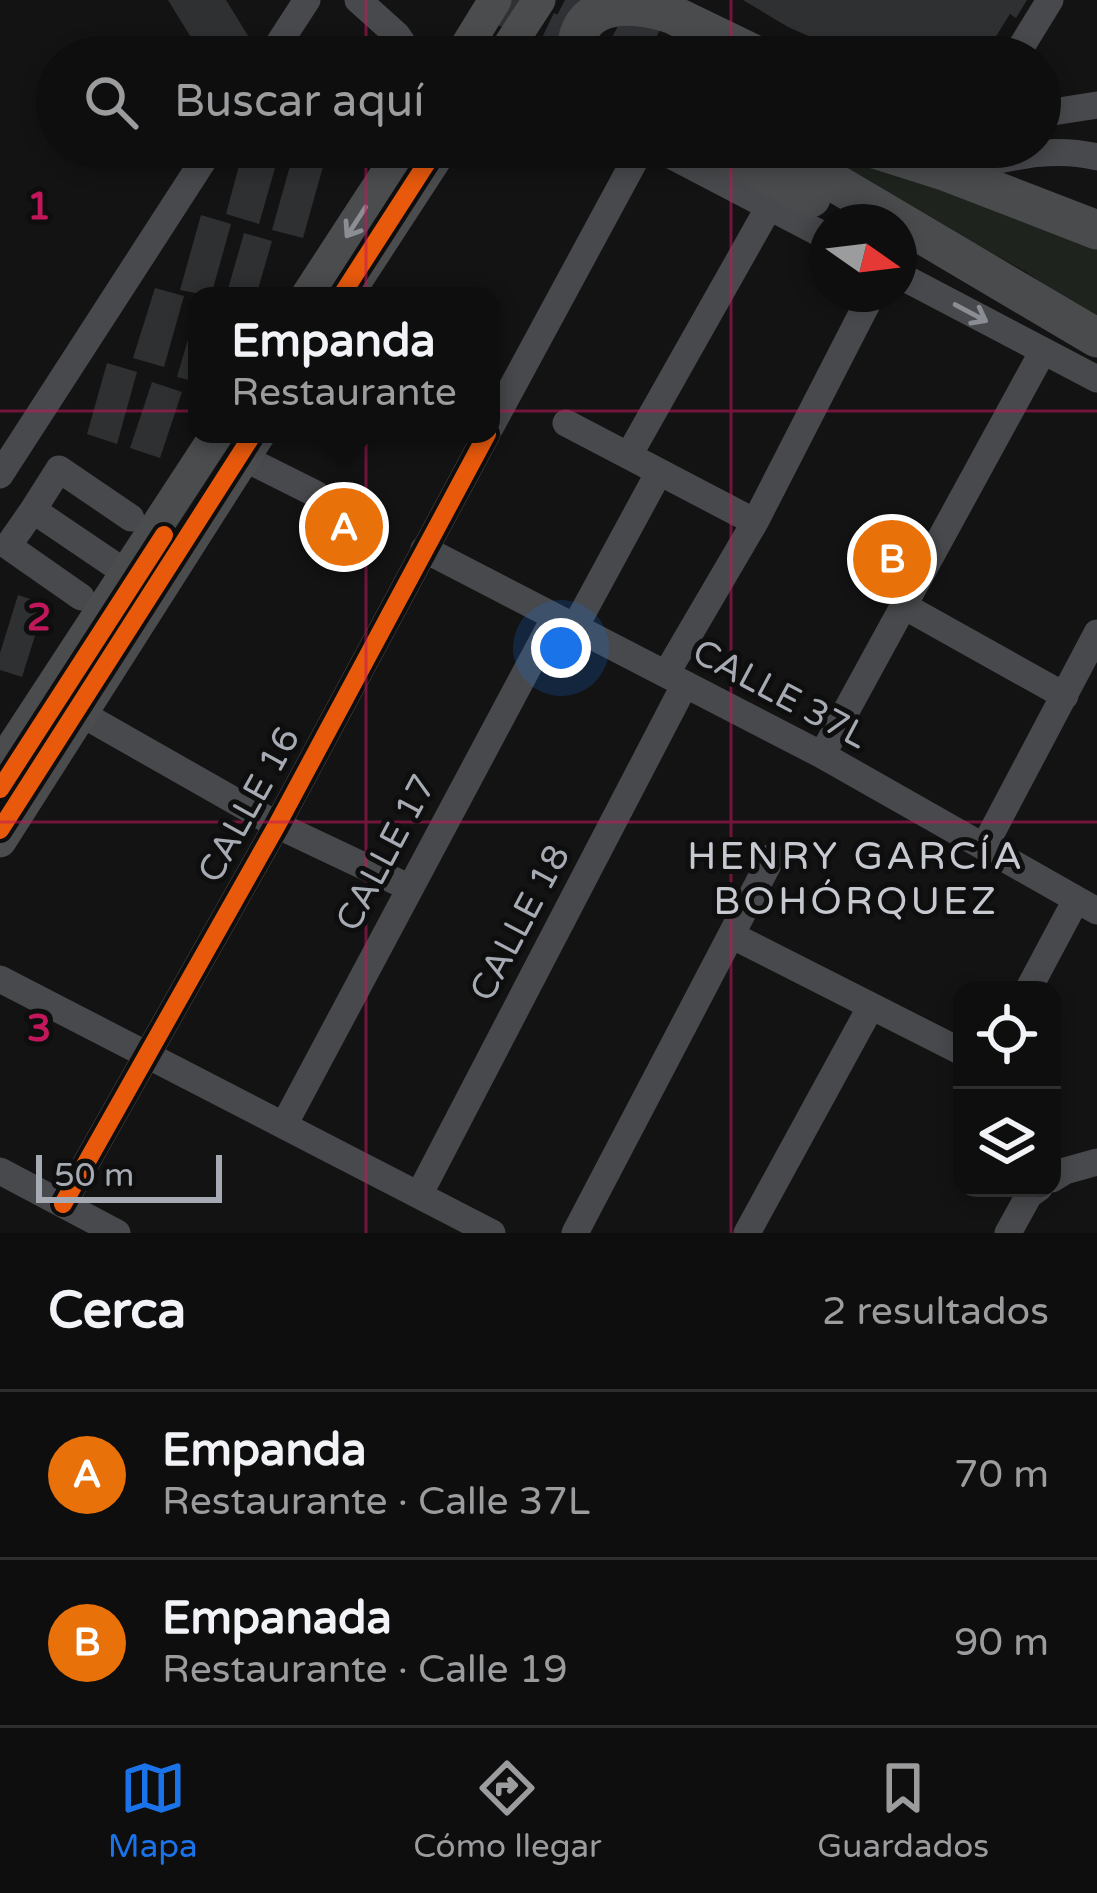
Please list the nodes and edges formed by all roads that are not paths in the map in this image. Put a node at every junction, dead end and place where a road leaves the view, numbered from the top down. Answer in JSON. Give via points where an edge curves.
{"nodes":[{"id":1,"x":307,"y":0,"type":"edge"},
{"id":2,"x":358,"y":0,"type":"edge"},
{"id":3,"x":495,"y":0,"type":"edge"},
{"id":4,"x":539,"y":0,"type":"edge"},
{"id":5,"x":1051,"y":0,"type":"edge"},
{"id":6,"x":663,"y":7,"type":"edge"},
{"id":7,"x":284,"y":36,"type":"edge"},
{"id":8,"x":399,"y":36,"type":"edge"},
{"id":9,"x":473,"y":36,"type":"edge"},
{"id":10,"x":516,"y":36,"type":"edge"},
{"id":11,"x":578,"y":36,"type":"edge"},
{"id":12,"x":719,"y":36,"type":"edge"},
{"id":13,"x":1028,"y":36,"type":"edge"},
{"id":14,"x":1097,"y":105,"type":"edge"},
{"id":15,"x":1061,"y":111,"type":"edge"},
{"id":16,"x":1061,"y":152,"type":"edge"},
{"id":17,"x":1097,"y":158,"type":"edge"},
{"id":18,"x":198,"y":168,"type":"edge"},
{"id":19,"x":390,"y":168,"type":"edge"},
{"id":20,"x":429,"y":168,"type":"edge"},
{"id":21,"x":446,"y":168,"type":"edge"},
{"id":22,"x":631,"y":168,"type":"edge"},
{"id":23,"x":695,"y":168,"type":"edge"},
{"id":24,"x":755,"y":168,"type":"edge"},
{"id":25,"x":809,"y":168,"type":"edge"},
{"id":26,"x":934,"y":168,"type":"edge"},
{"id":27,"x":990,"y":168,"type":"edge"},
{"id":28,"x":822,"y":204,"type":"edge"},
{"id":29,"x":769,"y":207,"type":"junction"},
{"id":30,"x":809,"y":228,"type":"edge"},
{"id":31,"x":1097,"y":228,"type":"edge"},
{"id":32,"x":917,"y":254,"type":"edge"},
{"id":33,"x":917,"y":284,"type":"edge"},
{"id":34,"x":313,"y":287,"type":"edge"},
{"id":35,"x":351,"y":287,"type":"edge"},
{"id":36,"x":353,"y":287,"type":"edge"},
{"id":37,"x":863,"y":312,"type":"edge"},
{"id":38,"x":1097,"y":343,"type":"edge"},
{"id":39,"x":1043,"y":351,"type":"junction"},
{"id":40,"x":1097,"y":379,"type":"edge"},
{"id":41,"x":500,"y":409,"type":"edge"},
{"id":42,"x":566,"y":423,"type":"dead end"},
{"id":43,"x":211,"y":443,"type":"edge"},
{"id":44,"x":482,"y":443,"type":"edge"},
{"id":45,"x":252,"y":446,"type":"edge"},
{"id":46,"x":628,"y":455,"type":"junction"},
{"id":47,"x":658,"y":474,"type":"junction"},
{"id":48,"x":0,"y":476,"type":"edge"},
{"id":49,"x":316,"y":494,"type":"dead end"},
{"id":50,"x":33,"y":510,"type":"junction"},
{"id":51,"x":130,"y":518,"type":"dead end"},
{"id":52,"x":754,"y":522,"type":"junction"},
{"id":53,"x":424,"y":549,"type":"junction"},
{"id":54,"x":127,"y":573,"type":"junction"},
{"id":55,"x":81,"y":597,"type":"dead end"},
{"id":56,"x":904,"y":606,"type":"junction"},
{"id":57,"x":565,"y":622,"type":"junction"},
{"id":58,"x":1097,"y":633,"type":"edge"},
{"id":59,"x":676,"y":679,"type":"junction"},
{"id":60,"x":1065,"y":696,"type":"junction"},
{"id":61,"x":82,"y":714,"type":"junction"},
{"id":62,"x":822,"y":754,"type":"junction"},
{"id":63,"x":0,"y":766,"type":"edge"},
{"id":64,"x":278,"y":825,"type":"junction"},
{"id":65,"x":0,"y":841,"type":"edge"},
{"id":66,"x":984,"y":847,"type":"junction"},
{"id":67,"x":772,"y":857,"type":"dead end"},
{"id":68,"x":408,"y":887,"type":"junction"},
{"id":69,"x":1087,"y":905,"type":"edge"},
{"id":70,"x":730,"y":935,"type":"junction"},
{"id":71,"x":0,"y":979,"type":"edge"},
{"id":72,"x":1034,"y":981,"type":"edge"},
{"id":73,"x":870,"y":1009,"type":"junction"},
{"id":74,"x":953,"y":1049,"type":"edge"},
{"id":75,"x":145,"y":1053,"type":"junction"},
{"id":76,"x":284,"y":1125,"type":"junction"},
{"id":77,"x":1097,"y":1162,"type":"edge"},
{"id":78,"x":0,"y":1171,"type":"edge"},
{"id":79,"x":1061,"y":1173,"type":"edge"},
{"id":80,"x":419,"y":1195,"type":"junction"},
{"id":81,"x":1028,"y":1197,"type":"edge"},
{"id":82,"x":63,"y":1204,"type":"junction"},
{"id":83,"x":117,"y":1233,"type":"edge"},
{"id":84,"x":492,"y":1233,"type":"edge"},
{"id":85,"x":575,"y":1233,"type":"edge"},
{"id":86,"x":747,"y":1233,"type":"edge"},
{"id":87,"x":1008,"y":1233,"type":"edge"}],
"edges":[{"from":1,"to":7,"type":"street"},
{"from":2,"to":8,"type":"street"},
{"from":3,"to":9,"type":"main road"},
{"from":4,"to":10,"type":"main road"},
{"from":5,"to":13,"type":"street"},
{"from":6,"to":11,"type":"highway","via":[[601,8]]},
{"from":6,"to":12,"type":"highway"},
{"from":14,"to":15,"type":"street"},
{"from":16,"to":17,"type":"street"},
{"from":18,"to":48,"type":"street"},
{"from":19,"to":34,"type":"main road","one_way":true},
{"from":20,"to":35,"type":"main road"},
{"from":21,"to":36,"type":"street","via":[[382,262]]},
{"from":22,"to":41,"type":"street"},
{"from":23,"to":29,"type":"street"},
{"from":24,"to":28,"type":"highway"},
{"from":25,"to":38,"type":"highway"},
{"from":26,"to":31,"type":"highway"},
{"from":27,"to":31,"type":"highway"},
{"from":29,"to":30,"type":"street"},
{"from":29,"to":46,"type":"street"},
{"from":32,"to":38,"type":"highway"},
{"from":33,"to":39,"type":"street","one_way":true},
{"from":37,"to":52,"type":"street","name":"CALLE 18"},
{"from":39,"to":40,"type":"street"},
{"from":39,"to":56,"type":"street"},
{"from":42,"to":46,"type":"street"},
{"from":43,"to":54,"type":"main road"},
{"from":44,"to":53,"type":"street","name":"CALLE 16"},
{"from":45,"to":49,"type":"street"},
{"from":45,"to":61,"type":"main road"},
{"from":46,"to":47,"type":"street"},
{"from":47,"to":52,"type":"street"},
{"from":47,"to":57,"type":"street","name":"CALLE 17"},
{"from":50,"to":51,"type":"street","via":[[59,470]]},
{"from":50,"to":54,"type":"street"},
{"from":50,"to":55,"type":"street","via":[[8,546]]},
{"from":52,"to":59,"type":"street","name":"CALLE 18"},
{"from":53,"to":57,"type":"street","name":"CALLE 37L"},
{"from":53,"to":64,"type":"street","name":"CALLE 16"},
{"from":54,"to":63,"type":"main road"},
{"from":56,"to":60,"type":"street"},
{"from":56,"to":62,"type":"street"},
{"from":57,"to":59,"type":"street","name":"CALLE 37L"},
{"from":57,"to":68,"type":"street","name":"CALLE 17"},
{"from":58,"to":60,"type":"street"},
{"from":59,"to":62,"type":"street","name":"CALLE 37L"},
{"from":59,"to":80,"type":"street","name":"CALLE 18"},
{"from":60,"to":66,"type":"street"},
{"from":61,"to":64,"type":"street"},
{"from":61,"to":65,"type":"main road"},
{"from":62,"to":66,"type":"street","name":"CALLE 37L"},
{"from":64,"to":68,"type":"street"},
{"from":64,"to":75,"type":"street","name":"CALLE 16"},
{"from":66,"to":69,"type":"street","name":"CALLE 37L"},
{"from":67,"to":70,"type":"street"},
{"from":68,"to":76,"type":"street","name":"CALLE 17"},
{"from":69,"to":72,"type":"street"},
{"from":70,"to":73,"type":"street"},
{"from":70,"to":85,"type":"street"},
{"from":71,"to":75,"type":"street"},
{"from":73,"to":74,"type":"street"},
{"from":73,"to":86,"type":"street"},
{"from":75,"to":76,"type":"street"},
{"from":75,"to":82,"type":"street","name":"CALLE 16"},
{"from":76,"to":80,"type":"street"},
{"from":77,"to":79,"type":"street"},
{"from":78,"to":82,"type":"street"},
{"from":80,"to":84,"type":"street"},
{"from":81,"to":87,"type":"street"},
{"from":82,"to":83,"type":"street"}]}
